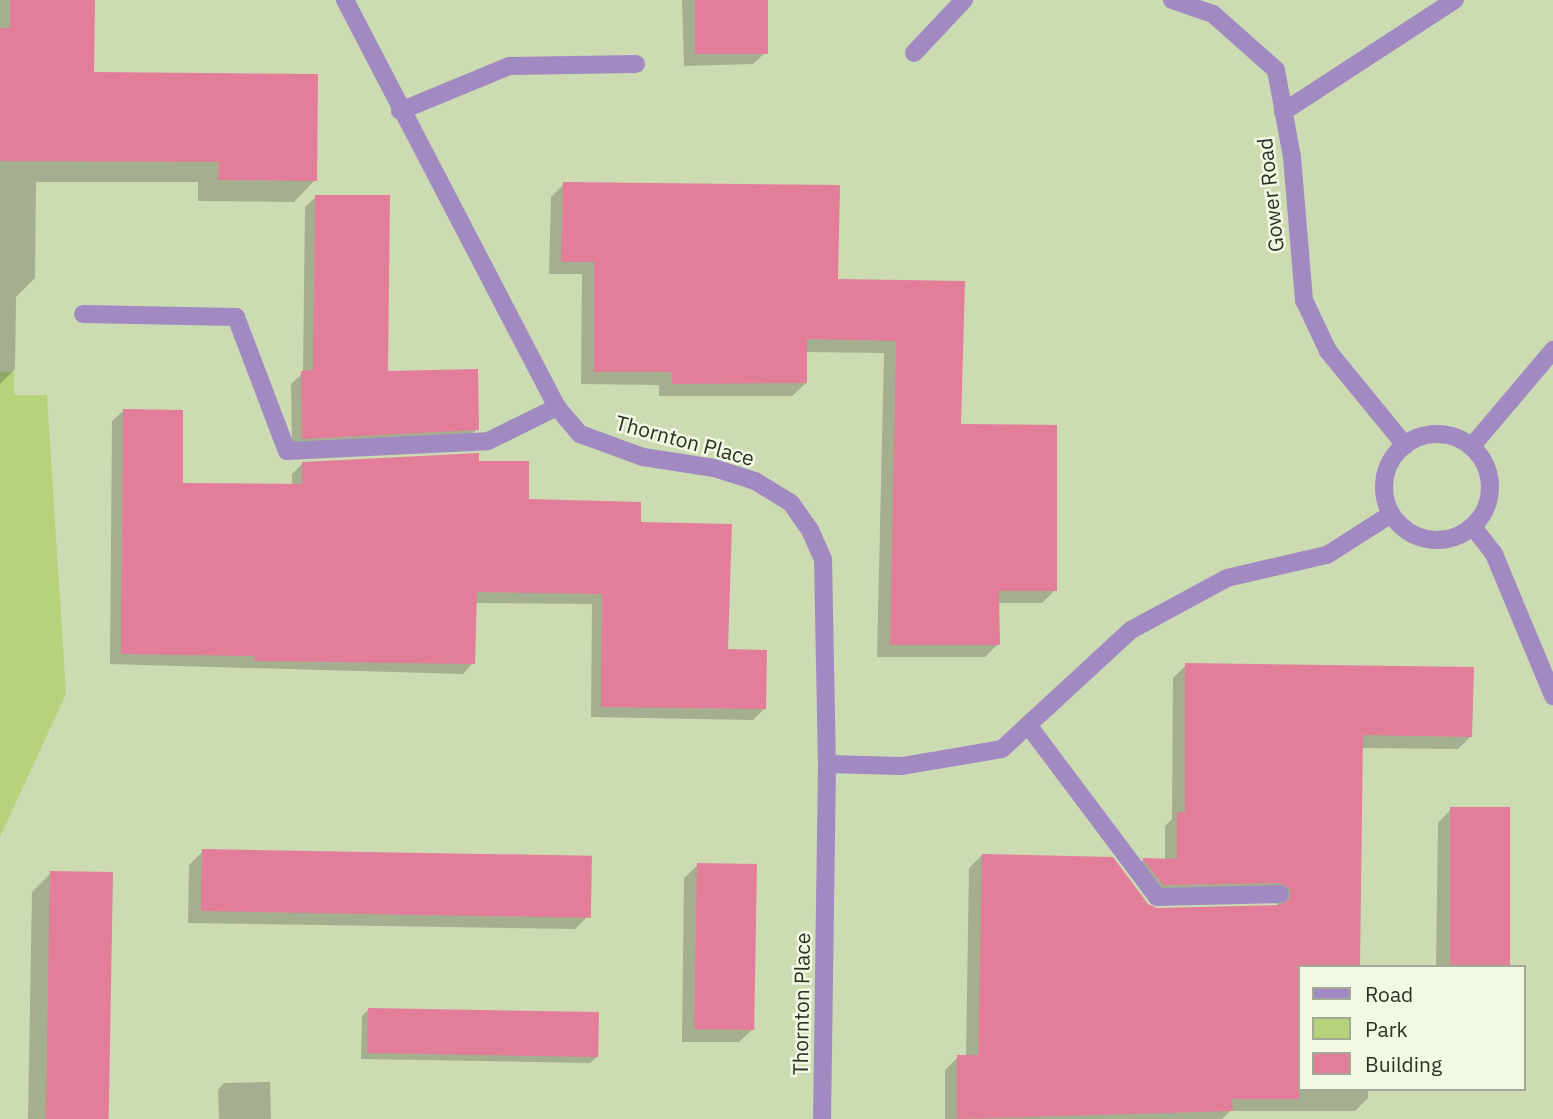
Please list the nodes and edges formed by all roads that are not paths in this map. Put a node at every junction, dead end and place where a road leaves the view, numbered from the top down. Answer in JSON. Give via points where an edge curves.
{"nodes":[{"id":1,"x":345,"y":0,"type":"edge"},
{"id":2,"x":964,"y":0,"type":"edge"},
{"id":3,"x":1172,"y":0,"type":"edge"},
{"id":4,"x":1455,"y":0,"type":"edge"},
{"id":5,"x":914,"y":53,"type":"dead end"},
{"id":6,"x":636,"y":64,"type":"dead end"},
{"id":7,"x":400,"y":111,"type":"junction"},
{"id":8,"x":1283,"y":112,"type":"junction"},
{"id":9,"x":83,"y":314,"type":"dead end"},
{"id":10,"x":1553,"y":350,"type":"edge"},
{"id":11,"x":557,"y":407,"type":"junction"},
{"id":12,"x":1405,"y":445,"type":"junction"},
{"id":13,"x":1472,"y":446,"type":"junction"},
{"id":14,"x":1391,"y":514,"type":"junction"},
{"id":15,"x":1473,"y":527,"type":"junction"},
{"id":16,"x":1553,"y":696,"type":"edge"},
{"id":17,"x":1028,"y":725,"type":"junction"},
{"id":18,"x":827,"y":764,"type":"junction"},
{"id":19,"x":1280,"y":894,"type":"dead end"},
{"id":20,"x":822,"y":1119,"type":"edge"}],
"edges":[{"from":1,"to":7,"type":"street","name":"Thornton Place"},
{"from":2,"to":5,"type":"street"},
{"from":3,"to":8,"type":"street","via":[[1213,15],[1276,70]]},
{"from":4,"to":8,"type":"street","name":"Gower Road"},
{"from":6,"to":7,"type":"street","via":[[509,65]]},
{"from":7,"to":11,"type":"street","name":"Thornton Place"},
{"from":8,"to":12,"type":"street","name":"Gower Road","via":[[1304,300],[1328,351]]},
{"from":9,"to":11,"type":"street","via":[[236,317],[287,451],[488,441]]},
{"from":10,"to":13,"type":"street"},
{"from":11,"to":18,"type":"street","name":"Thornton Place","via":[[580,434],[643,457],[714,468],[755,481],[790,503],[810,530],[823,559]]},
{"from":12,"to":13,"type":"street","via":[[1439,433]]},
{"from":12,"to":14,"type":"street","via":[[1391,459],[1384,477]]},
{"from":13,"to":15,"type":"street","via":[[1490,477],[1490,496]]},
{"from":14,"to":15,"type":"street","via":[[1413,535],[1429,540],[1460,536]]},
{"from":14,"to":17,"type":"street","via":[[1326,555],[1227,578],[1131,631]]},
{"from":15,"to":16,"type":"street","via":[[1494,554]]},
{"from":17,"to":18,"type":"street","via":[[1002,749],[902,766]]},
{"from":17,"to":19,"type":"street","via":[[1157,897]]},
{"from":18,"to":20,"type":"street","name":"Thornton Place"}]}
